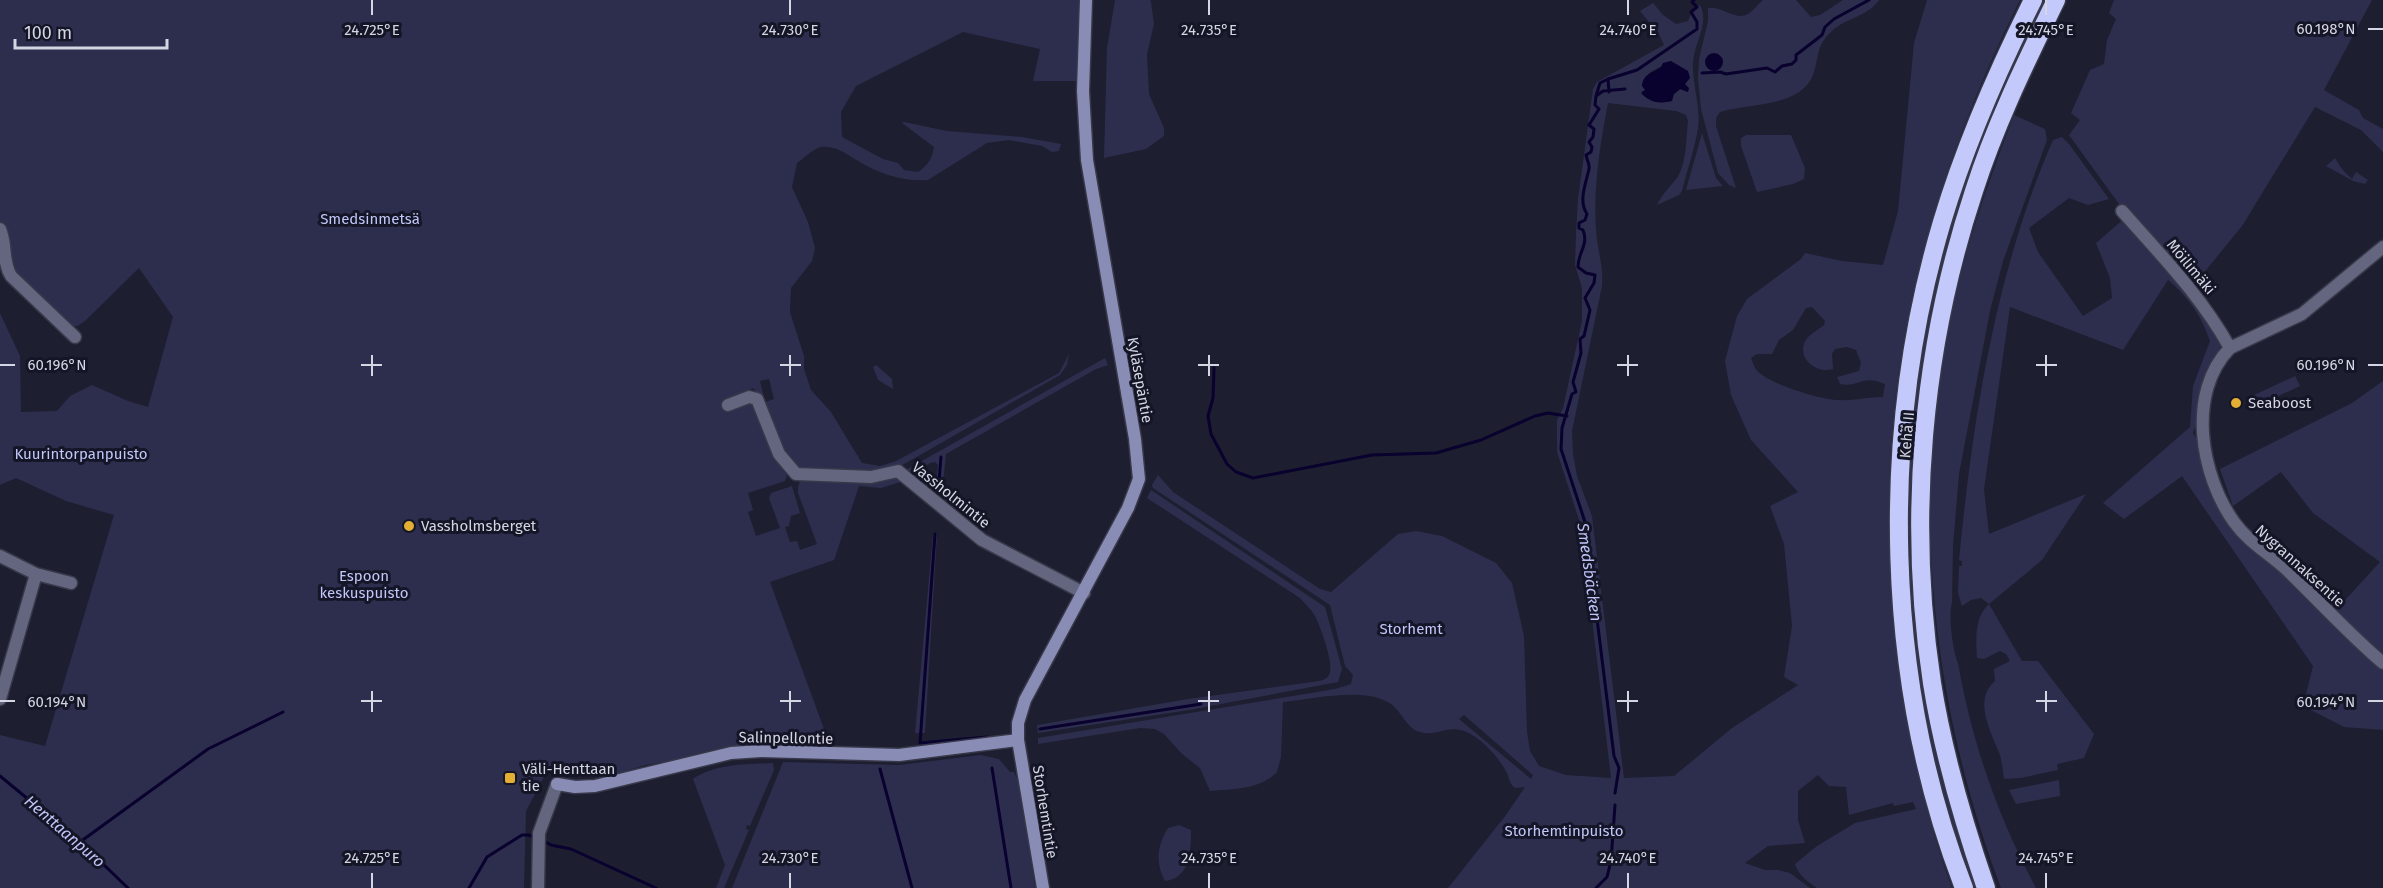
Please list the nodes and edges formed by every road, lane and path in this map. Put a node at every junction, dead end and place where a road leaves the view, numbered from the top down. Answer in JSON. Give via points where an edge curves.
{"nodes":[{"id":1,"x":1086,"y":0,"type":"edge"},
{"id":2,"x":2033,"y":0,"type":"edge"},
{"id":3,"x":2056,"y":0,"type":"edge"},
{"id":4,"x":2122,"y":211,"type":"dead end"},
{"id":5,"x":0,"y":229,"type":"edge"},
{"id":6,"x":2383,"y":249,"type":"edge"},
{"id":7,"x":75,"y":337,"type":"dead end"},
{"id":8,"x":2230,"y":348,"type":"junction"},
{"id":9,"x":728,"y":405,"type":"dead end"},
{"id":10,"x":0,"y":556,"type":"edge"},
{"id":11,"x":36,"y":574,"type":"junction"},
{"id":12,"x":71,"y":583,"type":"dead end"},
{"id":13,"x":1084,"y":593,"type":"junction"},
{"id":14,"x":2383,"y":663,"type":"edge"},
{"id":15,"x":3,"y":674,"type":"edge"},
{"id":16,"x":0,"y":699,"type":"edge"},
{"id":17,"x":1018,"y":740,"type":"junction"},
{"id":18,"x":557,"y":784,"type":"joint"},
{"id":19,"x":538,"y":888,"type":"edge"},
{"id":20,"x":1043,"y":888,"type":"edge"},
{"id":21,"x":1964,"y":888,"type":"edge"},
{"id":22,"x":1986,"y":888,"type":"edge"}],
"edges":[{"from":1,"to":13,"type":"main road","name":"Kyläsepäntie","via":[[1085,143],[1139,473],[1134,492]]},
{"from":2,"to":21,"type":"highway","name":"Kehä II","via":[[1983,107],[1942,221],[1918,320],[1902,435],[1899,556],[1914,699],[1931,782]]},
{"from":3,"to":22,"type":"highway","name":"Kehä II","via":[[2000,120],[1974,190],[1940,322],[1924,438],[1921,555],[1932,684],[1945,750]]},
{"from":4,"to":8,"type":"street","name":"Möilimäki","via":[[2195,294]]},
{"from":5,"to":7,"type":"street","via":[[11,276]]},
{"from":6,"to":8,"type":"street","via":[[2302,314]]},
{"from":8,"to":14,"type":"street","name":"Nygrannaksentie","via":[[2212,377],[2204,406],[2208,461],[2220,497],[2247,538],[2280,564]]},
{"from":9,"to":13,"type":"street","name":"Vassholmintie","via":[[749,397],[758,399],[780,454],[796,474],[871,477],[898,471],[982,540]]},
{"from":10,"to":11,"type":"street"},
{"from":11,"to":12,"type":"street"},
{"from":11,"to":15,"type":"street"},
{"from":13,"to":17,"type":"main road","name":"Kyläsepäntie","via":[[1025,700]]},
{"from":15,"to":16,"type":"street"},
{"from":17,"to":18,"type":"main road","name":"Salinpellontie","via":[[898,755],[748,751],[717,755],[595,786]]},
{"from":17,"to":20,"type":"main road","name":"Storhemtintie"},
{"from":18,"to":19,"type":"street","via":[[539,833]]}]}
